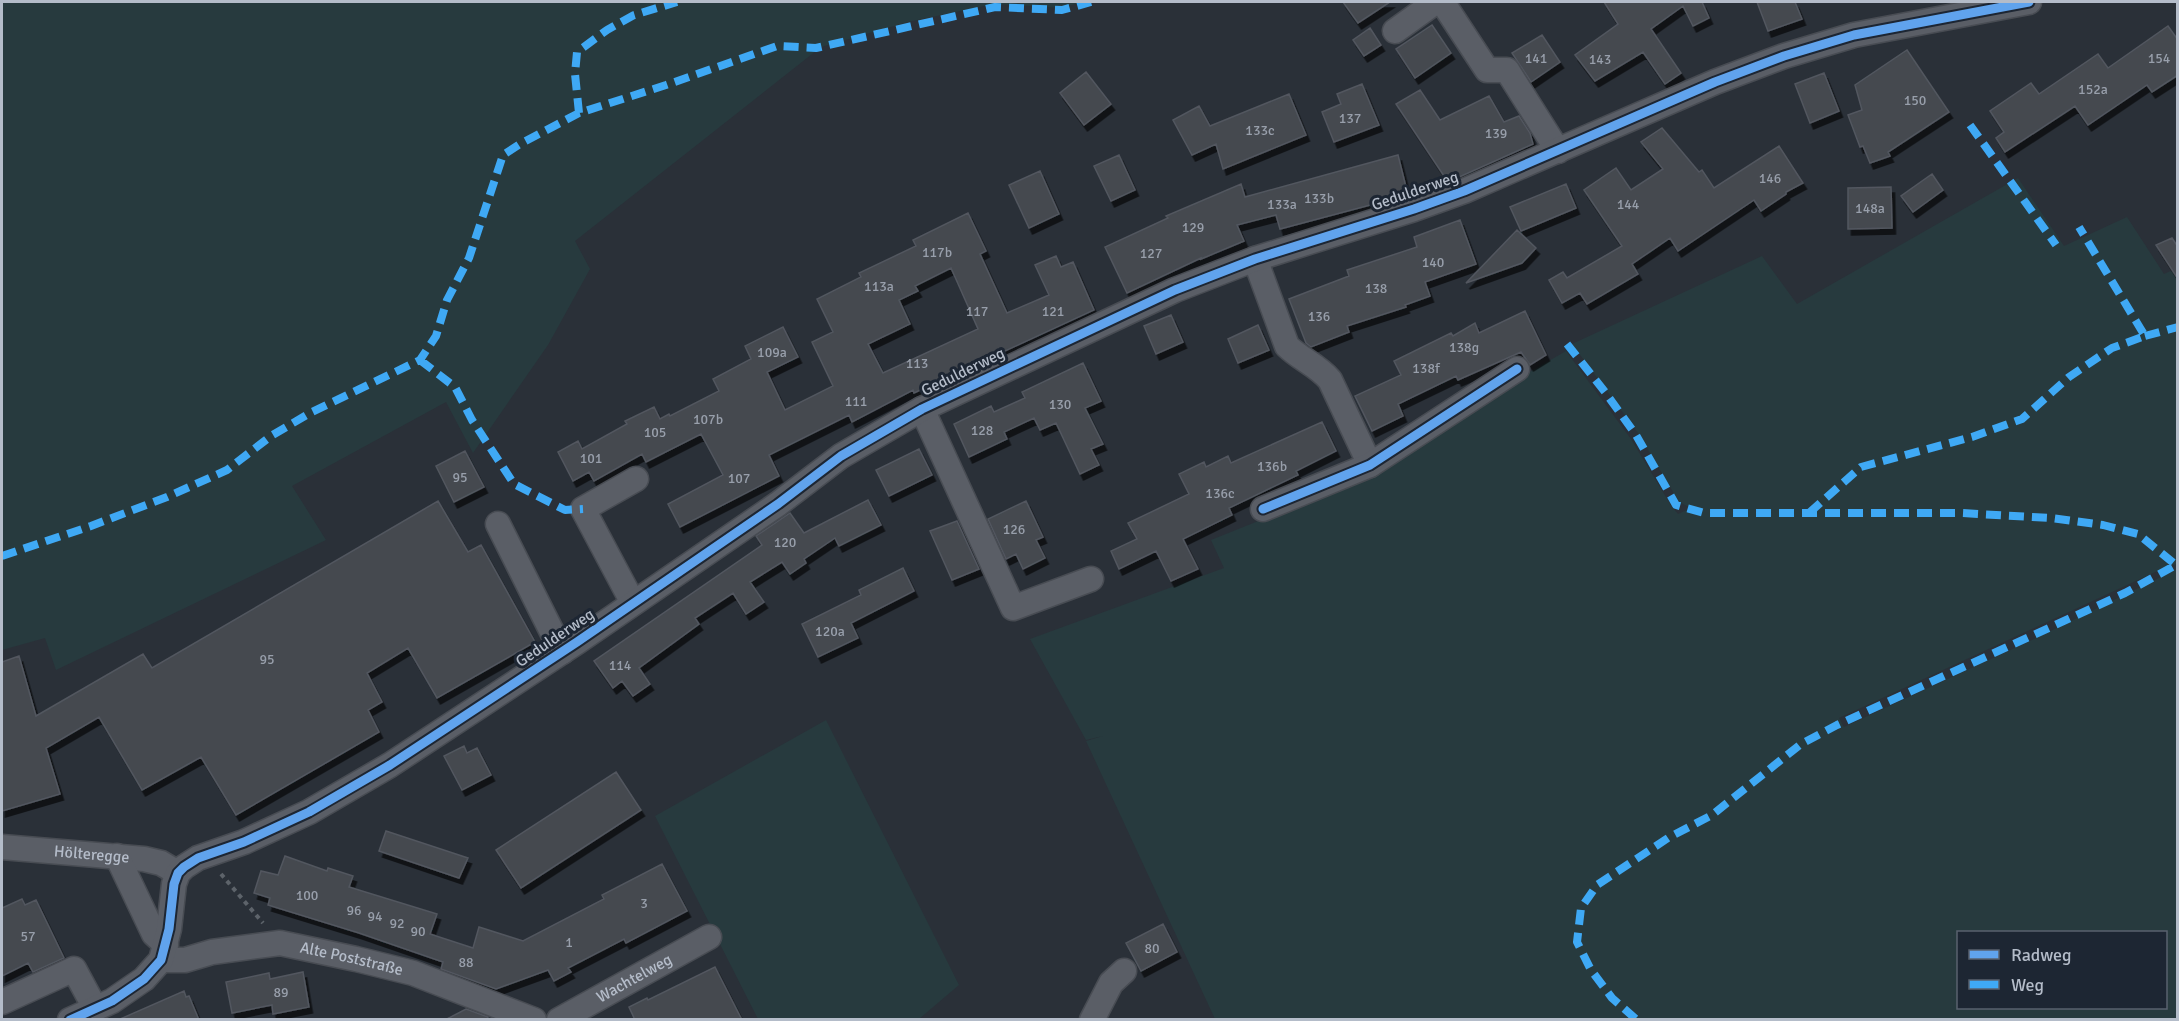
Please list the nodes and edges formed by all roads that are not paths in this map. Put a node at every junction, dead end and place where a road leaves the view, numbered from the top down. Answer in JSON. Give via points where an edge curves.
{"nodes":[{"id":1,"x":2029,"y":2,"type":"edge"},
{"id":2,"x":1395,"y":31,"type":"dead end"},
{"id":3,"x":1557,"y":151,"type":"junction"},
{"id":4,"x":1255,"y":259,"type":"junction"},
{"id":5,"x":1517,"y":369,"type":"dead end"},
{"id":6,"x":922,"y":409,"type":"junction"},
{"id":7,"x":1370,"y":465,"type":"junction"},
{"id":8,"x":636,"y":479,"type":"dead end"},
{"id":9,"x":1263,"y":509,"type":"dead end"},
{"id":10,"x":498,"y":524,"type":"dead end"},
{"id":11,"x":1091,"y":579,"type":"dead end"},
{"id":12,"x":633,"y":603,"type":"junction"},
{"id":13,"x":562,"y":652,"type":"junction"},
{"id":14,"x":2,"y":847,"type":"edge"},
{"id":15,"x":117,"y":856,"type":"junction"},
{"id":16,"x":178,"y":873,"type":"junction"},
{"id":17,"x":709,"y":937,"type":"dead end"},
{"id":18,"x":163,"y":952,"type":"junction"},
{"id":19,"x":1124,"y":970,"type":"dead end"},
{"id":20,"x":2,"y":1002,"type":"edge"},
{"id":21,"x":109,"y":1009,"type":"edge"},
{"id":22,"x":70,"y":1020,"type":"edge"},
{"id":23,"x":534,"y":1020,"type":"edge"},
{"id":24,"x":559,"y":1020,"type":"edge"},
{"id":25,"x":1092,"y":1020,"type":"edge"}],
"edges":[{"from":1,"to":3,"type":"street","name":"Gedulderweg","via":[[1822,43],[1715,82]]},
{"from":2,"to":3,"type":"street","via":[[1434,3],[1443,3],[1487,70],[1507,70]]},
{"from":3,"to":4,"type":"street","name":"Gedulderweg","via":[[1414,209]]},
{"from":4,"to":6,"type":"street","name":"Gedulderweg","via":[[1175,290]]},
{"from":4,"to":7,"type":"street","via":[[1287,346],[1321,369],[1330,380]]},
{"from":5,"to":7,"type":"street"},
{"from":6,"to":11,"type":"street","via":[[1013,608]]},
{"from":6,"to":12,"type":"street","name":"Gedulderweg","via":[[841,456]]},
{"from":7,"to":9,"type":"street"},
{"from":8,"to":12,"type":"street","via":[[583,509]]},
{"from":10,"to":13,"type":"street"},
{"from":12,"to":13,"type":"street","name":"Gedulderweg"},
{"from":13,"to":16,"type":"street","name":"Gedulderweg","via":[[390,765],[309,812],[198,858]]},
{"from":14,"to":15,"type":"street","name":"Hölteregge"},
{"from":15,"to":16,"type":"street","name":"Hölteregge","via":[[154,860]]},
{"from":15,"to":18,"type":"street"},
{"from":16,"to":18,"type":"street"},
{"from":17,"to":24,"type":"street","name":"Wachtelweg"},
{"from":18,"to":21,"type":"street","via":[[144,979]]},
{"from":18,"to":23,"type":"street","name":"Alte Poststraße","via":[[185,960],[212,952],[280,943],[413,973]]},
{"from":19,"to":25,"type":"street","via":[[1111,983]]},
{"from":20,"to":21,"type":"street","via":[[74,969]]},
{"from":21,"to":22,"type":"street"}]}
